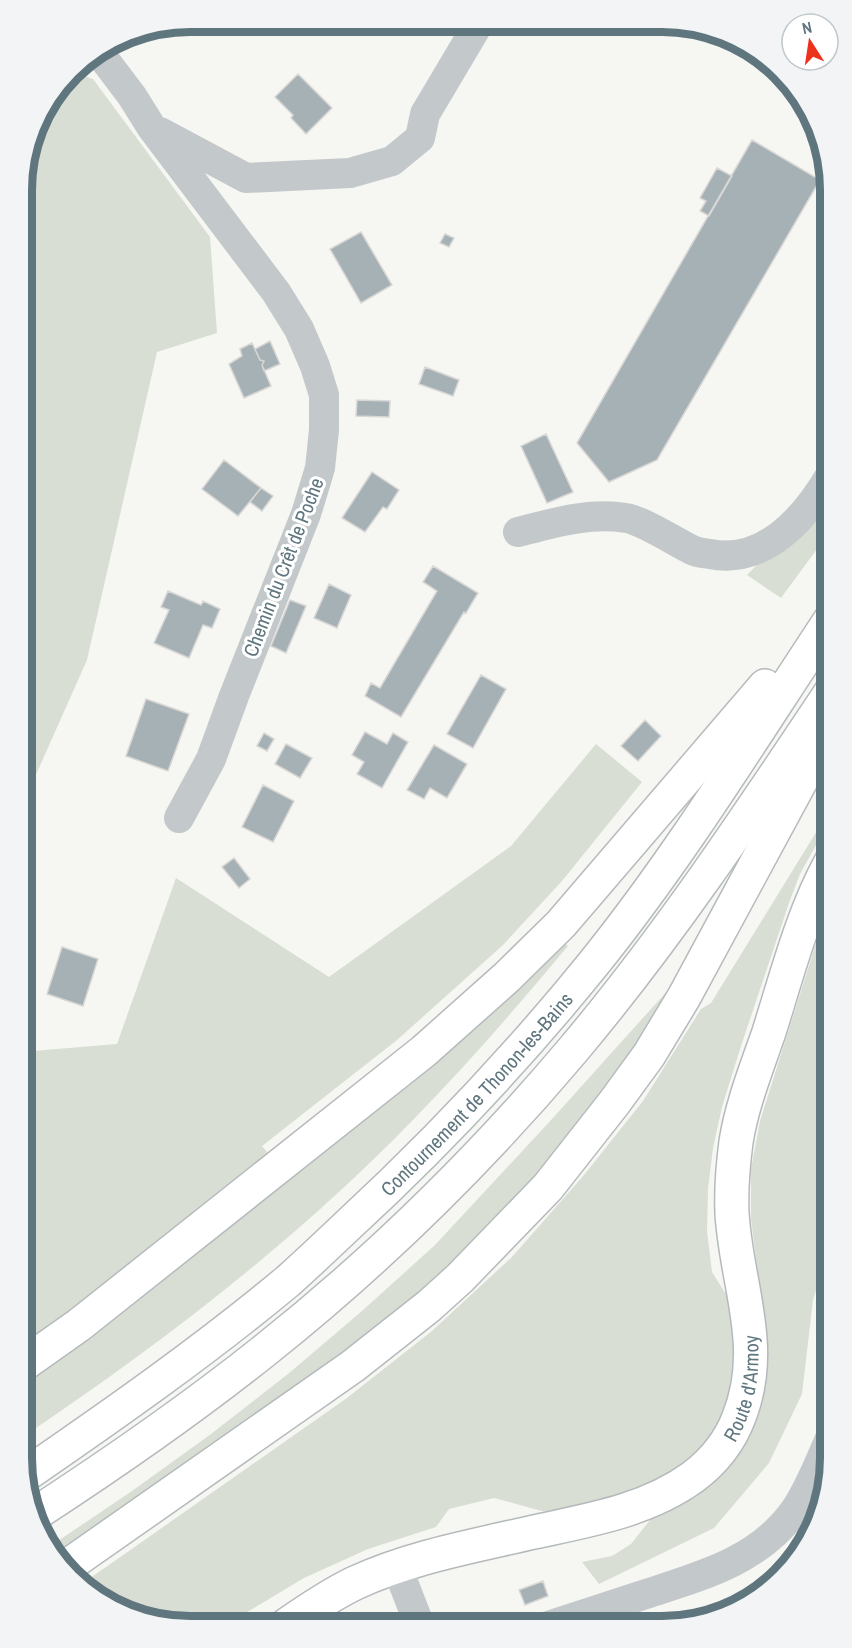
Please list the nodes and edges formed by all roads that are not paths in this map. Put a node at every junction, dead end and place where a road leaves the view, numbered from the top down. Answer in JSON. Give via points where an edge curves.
{"nodes":[{"id":1,"x":474,"y":32,"type":"edge"},
{"id":2,"x":102,"y":58,"type":"edge"},
{"id":3,"x":152,"y":128,"type":"junction"},
{"id":4,"x":820,"y":493,"type":"edge"},
{"id":5,"x":518,"y":532,"type":"dead end"},
{"id":6,"x":820,"y":621,"type":"edge"},
{"id":7,"x":820,"y":635,"type":"edge"},
{"id":8,"x":820,"y":708,"type":"edge"},
{"id":9,"x":820,"y":745,"type":"edge"},
{"id":10,"x":179,"y":818,"type":"dead end"},
{"id":11,"x":820,"y":885,"type":"edge"},
{"id":12,"x":31,"y":1359,"type":"edge"},
{"id":13,"x":820,"y":1462,"type":"edge"},
{"id":14,"x":32,"y":1470,"type":"edge"},
{"id":15,"x":41,"y":1510,"type":"edge"},
{"id":16,"x":72,"y":1563,"type":"edge"},
{"id":17,"x":397,"y":1567,"type":"junction"},
{"id":18,"x":299,"y":1616,"type":"edge"},
{"id":19,"x":416,"y":1616,"type":"edge"},
{"id":20,"x":578,"y":1616,"type":"edge"}],
"edges":[{"from":1,"to":3,"type":"street","via":[[425,114],[420,138],[392,161],[350,173],[246,178]]},
{"from":2,"to":3,"type":"street","name":"Chemin du Crêt de Poche"},
{"from":3,"to":10,"type":"street","name":"Chemin du Crêt de Poche","via":[[276,292],[299,329],[324,395],[320,468],[306,514],[211,759]]},
{"from":4,"to":5,"type":"street","via":[[802,516],[756,551],[743,555],[725,557],[695,552],[629,518],[599,515]]},
{"from":6,"to":12,"type":"main road","via":[[561,924],[459,1022],[79,1325]]},
{"from":7,"to":14,"type":"main road","name":"Contournement de Thonon-les-Bains","via":[[645,895],[595,962],[457,1119],[288,1280],[171,1372]]},
{"from":8,"to":15,"type":"main road","name":"Contournement de Thonon-les-Bains","via":[[668,930],[571,1052],[486,1146],[346,1282],[265,1351],[180,1415]]},
{"from":9,"to":16,"type":"main road","via":[[649,1054],[548,1187],[460,1278],[353,1366]]},
{"from":11,"to":17,"type":"main road","name":"Route d'Armoy","via":[[797,942],[737,1138],[732,1213],[752,1360],[745,1404],[725,1444],[694,1476],[630,1509]]},
{"from":13,"to":20,"type":"street","via":[[795,1511],[770,1538],[740,1560]]},
{"from":17,"to":18,"type":"main road","name":"Route d'Armoy","via":[[345,1588]]},
{"from":17,"to":19,"type":"street"}]}
